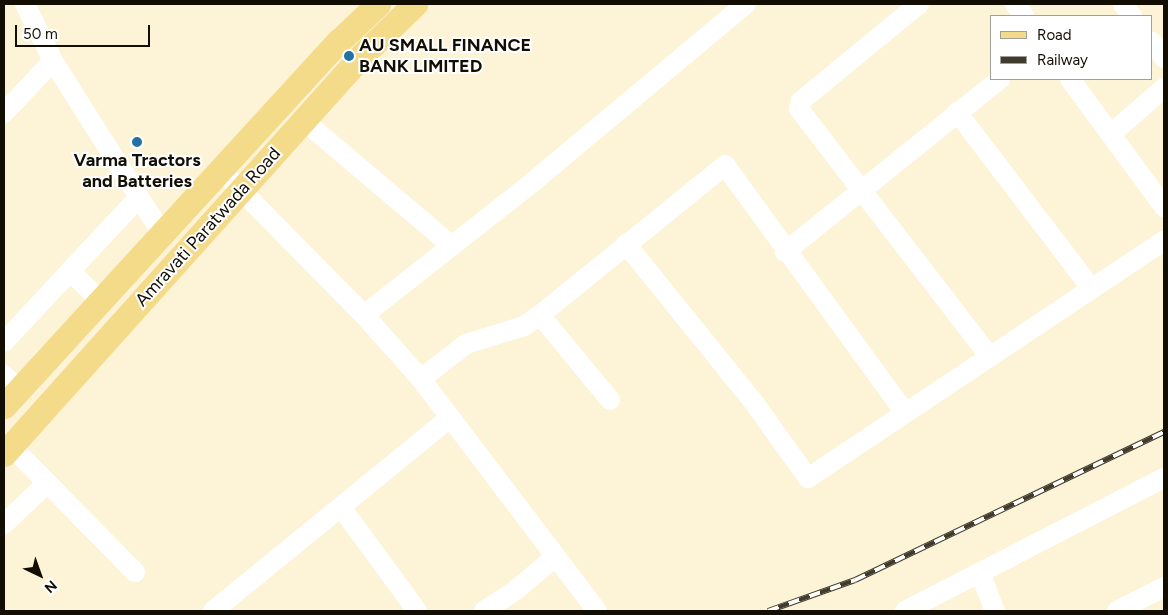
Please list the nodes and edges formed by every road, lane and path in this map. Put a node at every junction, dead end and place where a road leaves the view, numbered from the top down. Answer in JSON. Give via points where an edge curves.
{"nodes":[{"id":1,"x":25,"y":4,"type":"edge"},
{"id":2,"x":378,"y":4,"type":"edge"},
{"id":3,"x":415,"y":4,"type":"edge"},
{"id":4,"x":746,"y":4,"type":"edge"},
{"id":5,"x":916,"y":4,"type":"edge"},
{"id":6,"x":1015,"y":4,"type":"edge"},
{"id":7,"x":1123,"y":4,"type":"edge"},
{"id":8,"x":1023,"y":15,"type":"edge"},
{"id":9,"x":1131,"y":15,"type":"edge"},
{"id":10,"x":1153,"y":43,"type":"edge"},
{"id":11,"x":1164,"y":58,"type":"edge"},
{"id":12,"x":53,"y":61,"type":"junction"},
{"id":13,"x":999,"y":80,"type":"edge"},
{"id":14,"x":1071,"y":80,"type":"edge"},
{"id":15,"x":1164,"y":88,"type":"edge"},
{"id":16,"x":957,"y":112,"type":"junction"},
{"id":17,"x":4,"y":113,"type":"edge"},
{"id":18,"x":304,"y":120,"type":"junction"},
{"id":19,"x":1110,"y":134,"type":"junction"},
{"id":20,"x":220,"y":169,"type":"junction"},
{"id":21,"x":241,"y":189,"type":"junction"},
{"id":22,"x":862,"y":191,"type":"junction"},
{"id":23,"x":139,"y":197,"type":"junction"},
{"id":24,"x":1164,"y":207,"type":"edge"},
{"id":25,"x":163,"y":236,"type":"junction"},
{"id":26,"x":1164,"y":240,"type":"edge"},
{"id":27,"x":626,"y":244,"type":"junction"},
{"id":28,"x":452,"y":246,"type":"junction"},
{"id":29,"x":785,"y":252,"type":"junction"},
{"id":30,"x":70,"y":271,"type":"junction"},
{"id":31,"x":1091,"y":288,"type":"junction"},
{"id":32,"x":101,"y":301,"type":"junction"},
{"id":33,"x":364,"y":315,"type":"junction"},
{"id":34,"x":540,"y":315,"type":"junction"},
{"id":35,"x":4,"y":342,"type":"edge"},
{"id":36,"x":989,"y":356,"type":"junction"},
{"id":37,"x":421,"y":378,"type":"junction"},
{"id":38,"x":9,"y":391,"type":"edge"},
{"id":39,"x":610,"y":400,"type":"dead end"},
{"id":40,"x":904,"y":412,"type":"junction"},
{"id":41,"x":450,"y":418,"type":"junction"},
{"id":42,"x":8,"y":450,"type":"edge"},
{"id":43,"x":1164,"y":478,"type":"edge"},
{"id":44,"x":48,"y":483,"type":"junction"},
{"id":45,"x":341,"y":507,"type":"junction"},
{"id":46,"x":4,"y":524,"type":"edge"},
{"id":47,"x":554,"y":557,"type":"junction"},
{"id":48,"x":135,"y":572,"type":"dead end"},
{"id":49,"x":981,"y":575,"type":"junction"},
{"id":50,"x":1164,"y":587,"type":"edge"},
{"id":51,"x":213,"y":611,"type":"edge"},
{"id":52,"x":417,"y":611,"type":"edge"},
{"id":53,"x":484,"y":611,"type":"edge"},
{"id":54,"x":597,"y":611,"type":"edge"},
{"id":55,"x":905,"y":611,"type":"edge"},
{"id":56,"x":995,"y":611,"type":"edge"},
{"id":57,"x":1117,"y":611,"type":"edge"}],
"edges":[{"from":1,"to":12,"type":"street"},
{"from":2,"to":20,"type":"main road","name":"Amravati Paratwada Road"},
{"from":3,"to":18,"type":"main road","name":"Amravati Paratwada Road"},
{"from":4,"to":28,"type":"street"},
{"from":5,"to":22,"type":"street","via":[[799,104]]},
{"from":6,"to":8,"type":"street"},
{"from":7,"to":9,"type":"street"},
{"from":10,"to":11,"type":"street"},
{"from":12,"to":17,"type":"street"},
{"from":12,"to":23,"type":"street"},
{"from":13,"to":16,"type":"street"},
{"from":14,"to":19,"type":"street"},
{"from":15,"to":19,"type":"street"},
{"from":16,"to":22,"type":"street"},
{"from":16,"to":31,"type":"street"},
{"from":18,"to":21,"type":"main road","name":"Amravati Paratwada Road"},
{"from":18,"to":28,"type":"street"},
{"from":19,"to":24,"type":"street"},
{"from":20,"to":21,"type":"street"},
{"from":20,"to":25,"type":"main road","name":"Amravati Paratwada Road"},
{"from":21,"to":33,"type":"street"},
{"from":21,"to":42,"type":"main road","name":"Amravati Paratwada Road"},
{"from":22,"to":29,"type":"street"},
{"from":22,"to":36,"type":"street"},
{"from":23,"to":25,"type":"street"},
{"from":23,"to":30,"type":"street"},
{"from":25,"to":32,"type":"main road","name":"Amravati Paratwada Road"},
{"from":26,"to":31,"type":"street"},
{"from":27,"to":29,"type":"street","via":[[725,165]]},
{"from":27,"to":34,"type":"street"},
{"from":27,"to":40,"type":"street","via":[[755,404],[808,478]]},
{"from":28,"to":33,"type":"street"},
{"from":29,"to":40,"type":"street"},
{"from":30,"to":32,"type":"street"},
{"from":30,"to":35,"type":"street"},
{"from":31,"to":36,"type":"street"},
{"from":32,"to":38,"type":"main road","name":"Amravati Paratwada Road"},
{"from":33,"to":37,"type":"street"},
{"from":34,"to":37,"type":"street","via":[[524,326],[460,347]]},
{"from":34,"to":39,"type":"street"},
{"from":36,"to":40,"type":"street"},
{"from":37,"to":41,"type":"street"},
{"from":41,"to":45,"type":"street"},
{"from":41,"to":47,"type":"street"},
{"from":42,"to":44,"type":"street"},
{"from":43,"to":49,"type":"street"},
{"from":44,"to":46,"type":"street"},
{"from":44,"to":48,"type":"street"},
{"from":45,"to":51,"type":"street"},
{"from":45,"to":52,"type":"street"},
{"from":47,"to":53,"type":"street","via":[[516,590]]},
{"from":47,"to":54,"type":"street"},
{"from":49,"to":55,"type":"street"},
{"from":49,"to":56,"type":"street"},
{"from":50,"to":57,"type":"street"}]}
